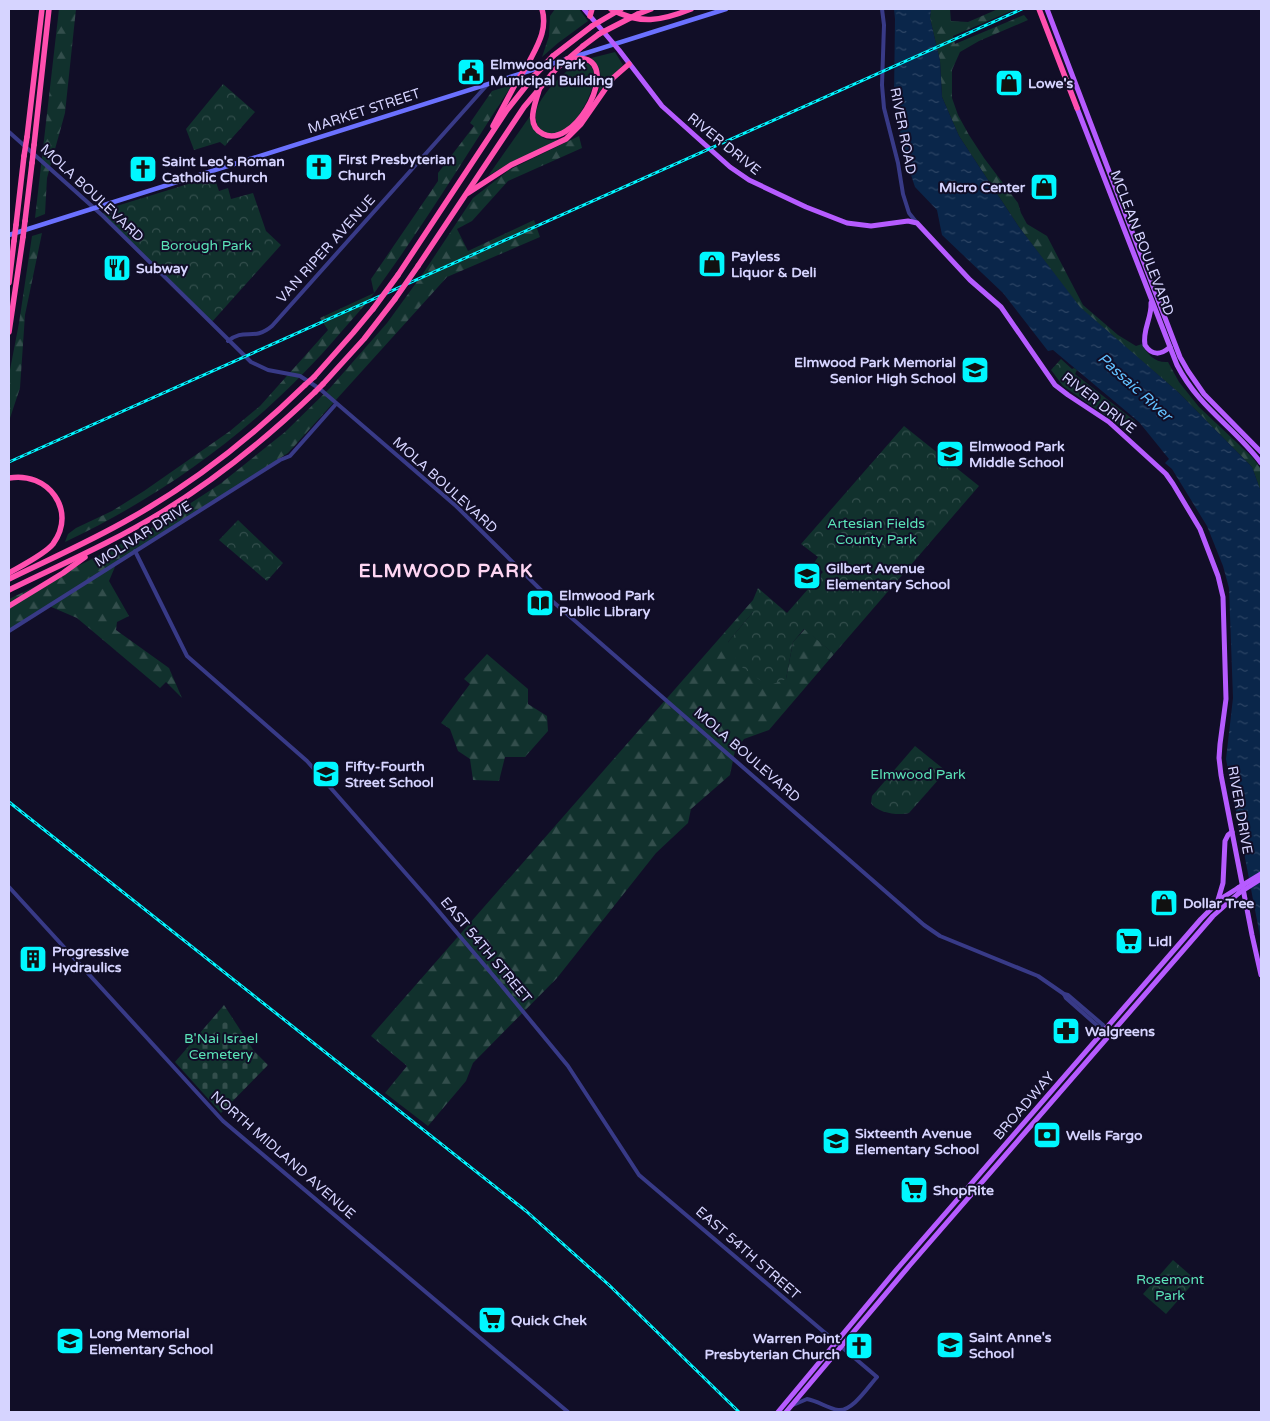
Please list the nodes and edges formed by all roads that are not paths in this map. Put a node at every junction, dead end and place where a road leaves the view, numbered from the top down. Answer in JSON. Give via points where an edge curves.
{"nodes":[{"id":1,"x":42,"y":9,"type":"edge"},
{"id":2,"x":49,"y":9,"type":"edge"},
{"id":3,"x":542,"y":9,"type":"edge"},
{"id":4,"x":584,"y":9,"type":"edge"},
{"id":5,"x":592,"y":9,"type":"edge"},
{"id":6,"x":611,"y":9,"type":"edge"},
{"id":7,"x":621,"y":9,"type":"edge"},
{"id":8,"x":651,"y":9,"type":"edge"},
{"id":9,"x":690,"y":9,"type":"edge"},
{"id":10,"x":726,"y":9,"type":"edge"},
{"id":11,"x":882,"y":9,"type":"edge"},
{"id":12,"x":1039,"y":9,"type":"edge"},
{"id":13,"x":1047,"y":9,"type":"edge"},
{"id":14,"x":590,"y":16,"type":"junction"},
{"id":15,"x":613,"y":43,"type":"junction"},
{"id":16,"x":565,"y":59,"type":"junction"},
{"id":17,"x":629,"y":64,"type":"junction"},
{"id":18,"x":488,"y":83,"type":"junction"},
{"id":19,"x":539,"y":87,"type":"junction"},
{"id":20,"x":469,"y":89,"type":"junction"},
{"id":21,"x":474,"y":101,"type":"junction"},
{"id":22,"x":1077,"y":108,"type":"joint"},
{"id":23,"x":9,"y":132,"type":"edge"},
{"id":24,"x":477,"y":156,"type":"junction"},
{"id":25,"x":466,"y":194,"type":"junction"},
{"id":26,"x":94,"y":208,"type":"junction"},
{"id":27,"x":918,"y":224,"type":"junction"},
{"id":28,"x":9,"y":235,"type":"edge"},
{"id":29,"x":9,"y":283,"type":"edge"},
{"id":30,"x":1151,"y":300,"type":"junction"},
{"id":31,"x":9,"y":332,"type":"edge"},
{"id":32,"x":228,"y":341,"type":"junction"},
{"id":33,"x":1174,"y":341,"type":"junction"},
{"id":34,"x":1170,"y":348,"type":"junction"},
{"id":35,"x":336,"y":404,"type":"junction"},
{"id":36,"x":1261,"y":452,"type":"edge"},
{"id":37,"x":1261,"y":463,"type":"edge"},
{"id":38,"x":9,"y":478,"type":"edge"},
{"id":39,"x":98,"y":547,"type":"junction"},
{"id":40,"x":135,"y":551,"type":"junction"},
{"id":41,"x":9,"y":574,"type":"edge"},
{"id":42,"x":9,"y":579,"type":"edge"},
{"id":43,"x":9,"y":590,"type":"edge"},
{"id":44,"x":9,"y":606,"type":"edge"},
{"id":45,"x":9,"y":631,"type":"edge"},
{"id":46,"x":1232,"y":832,"type":"junction"},
{"id":47,"x":1261,"y":874,"type":"edge"},
{"id":48,"x":1261,"y":879,"type":"edge"},
{"id":49,"x":1224,"y":883,"type":"junction"},
{"id":50,"x":9,"y":887,"type":"edge"},
{"id":51,"x":1238,"y":890,"type":"junction"},
{"id":52,"x":1215,"y":904,"type":"junction"},
{"id":53,"x":1261,"y":975,"type":"edge"},
{"id":54,"x":1105,"y":1030,"type":"junction"},
{"id":55,"x":1113,"y":1032,"type":"junction"},
{"id":56,"x":836,"y":1342,"type":"junction"},
{"id":57,"x":842,"y":1346,"type":"junction"},
{"id":58,"x":787,"y":1411,"type":"edge"},
{"id":59,"x":568,"y":1412,"type":"edge"},
{"id":60,"x":778,"y":1412,"type":"edge"}],
"edges":[{"from":1,"to":29,"type":"highway","bridge":true},
{"from":2,"to":31,"type":"highway","bridge":true},
{"from":3,"to":24,"type":"highway","bridge":true,"via":[[545,22],[542,36]]},
{"from":4,"to":14,"type":"main road","name":"RIVER DRIVE"},
{"from":5,"to":14,"type":"highway"},
{"from":6,"to":9,"type":"highway","via":[[644,20],[664,18]]},
{"from":7,"to":24,"type":"highway","bridge":true,"via":[[592,26],[553,56],[507,110]]},
{"from":8,"to":19,"type":"highway","bridge":true,"via":[[599,34]]},
{"from":10,"to":15,"type":"main road","name":"MARKET STREET"},
{"from":11,"to":27,"type":"street","name":"RIVER ROAD","via":[[882,97],[903,194],[909,213]]},
{"from":12,"to":22,"type":"highway","name":"MCLEAN BOULEVARD"},
{"from":13,"to":33,"type":"main road","name":"MCLEAN BOULEVARD"},
{"from":14,"to":15,"type":"main road","name":"RIVER DRIVE"},
{"from":15,"to":16,"type":"main road","name":"MARKET STREET"},
{"from":15,"to":17,"type":"main road","name":"RIVER DRIVE"},
{"from":16,"to":18,"type":"main road","name":"MARKET STREET"},
{"from":16,"to":19,"type":"highway","via":[[588,60],[596,68],[598,78],[578,121],[563,134],[547,136],[534,125],[532,112]]},
{"from":17,"to":25,"type":"highway","via":[[613,78],[581,124],[566,139],[511,165]]},
{"from":17,"to":27,"type":"main road","name":"RIVER DRIVE","via":[[665,109],[730,167],[754,183],[847,223],[871,226],[912,221]]},
{"from":18,"to":20,"type":"main road","name":"MARKET STREET"},
{"from":18,"to":21,"type":"street","name":"VAN RIPER AVENUE"},
{"from":19,"to":25,"type":"highway"},
{"from":20,"to":21,"type":"street"},
{"from":20,"to":26,"type":"main road","name":"MARKET STREET"},
{"from":21,"to":32,"type":"street","name":"VAN RIPER AVENUE","via":[[272,326],[262,334],[238,334]]},
{"from":22,"to":30,"type":"main road","name":"MCLEAN BOULEVARD"},
{"from":23,"to":26,"type":"street","name":"MOLA BOULEVARD"},
{"from":24,"to":42,"type":"highway","bridge":true,"via":[[373,309],[314,377],[239,444],[173,492],[108,530]]},
{"from":25,"to":39,"type":"highway","bridge":true,"via":[[395,299],[315,392],[270,434],[218,475],[163,512]]},
{"from":26,"to":28,"type":"main road","name":"MARKET STREET"},
{"from":26,"to":32,"type":"street","name":"MOLA BOULEVARD"},
{"from":27,"to":46,"type":"main road","name":"RIVER DRIVE","via":[[970,280],[1001,307],[1056,385],[1109,422],[1166,474],[1200,529],[1223,596],[1226,698],[1219,758]]},
{"from":30,"to":34,"type":"main road","name":"MCLEAN BOULEVARD"},
{"from":30,"to":34,"type":"main road","via":[[1145,345],[1158,354]]},
{"from":32,"to":35,"type":"street","name":"MOLA BOULEVARD","via":[[262,368],[307,379]]},
{"from":33,"to":34,"type":"main road"},
{"from":33,"to":36,"type":"main road","name":"MCLEAN BOULEVARD","via":[[1188,371],[1204,394]]},
{"from":34,"to":37,"type":"main road","name":"MCLEAN BOULEVARD","via":[[1195,394]]},
{"from":35,"to":40,"type":"street","name":"MOLNAR DRIVE","via":[[290,456]]},
{"from":35,"to":54,"type":"street","name":"MOLA BOULEVARD","via":[[456,506],[551,600],[924,925],[940,936],[1038,976],[1068,995]]},
{"from":38,"to":41,"type":"highway","via":[[38,480],[50,490],[62,512],[57,538],[46,551]]},
{"from":39,"to":43,"type":"highway"},
{"from":39,"to":44,"type":"highway"},
{"from":40,"to":45,"type":"street","name":"MOLNAR DRIVE"},
{"from":40,"to":56,"type":"street","name":"EAST 54TH STREET","via":[[191,660],[307,762],[423,894],[568,1066],[639,1175]]},
{"from":46,"to":49,"type":"main road","via":[[1225,841]]},
{"from":46,"to":53,"type":"main road","name":"RIVER DRIVE"},
{"from":47,"to":51,"type":"main road","name":"BROADWAY","bridge":true},
{"from":48,"to":51,"type":"main road","name":"BROADWAY","bridge":true},
{"from":49,"to":51,"type":"main road","via":[[1229,890]]},
{"from":49,"to":52,"type":"main road"},
{"from":50,"to":59,"type":"street","name":"NORTH MIDLAND AVENUE","via":[[223,1121]]},
{"from":51,"to":52,"type":"main road","name":"BROADWAY"},
{"from":51,"to":55,"type":"main road","name":"BROADWAY"},
{"from":52,"to":54,"type":"main road","name":"BROADWAY"},
{"from":54,"to":55,"type":"street"},
{"from":54,"to":56,"type":"main road","name":"BROADWAY"},
{"from":55,"to":57,"type":"main road","name":"BROADWAY"},
{"from":56,"to":57,"type":"street","name":"EAST 54TH STREET"},
{"from":56,"to":60,"type":"main road","name":"BROADWAY"},
{"from":57,"to":58,"type":"main road","name":"BROADWAY"},
{"from":57,"to":58,"type":"street","name":"EAST 54TH STREET","via":[[877,1377],[845,1409],[838,1410],[807,1399]]}]}
